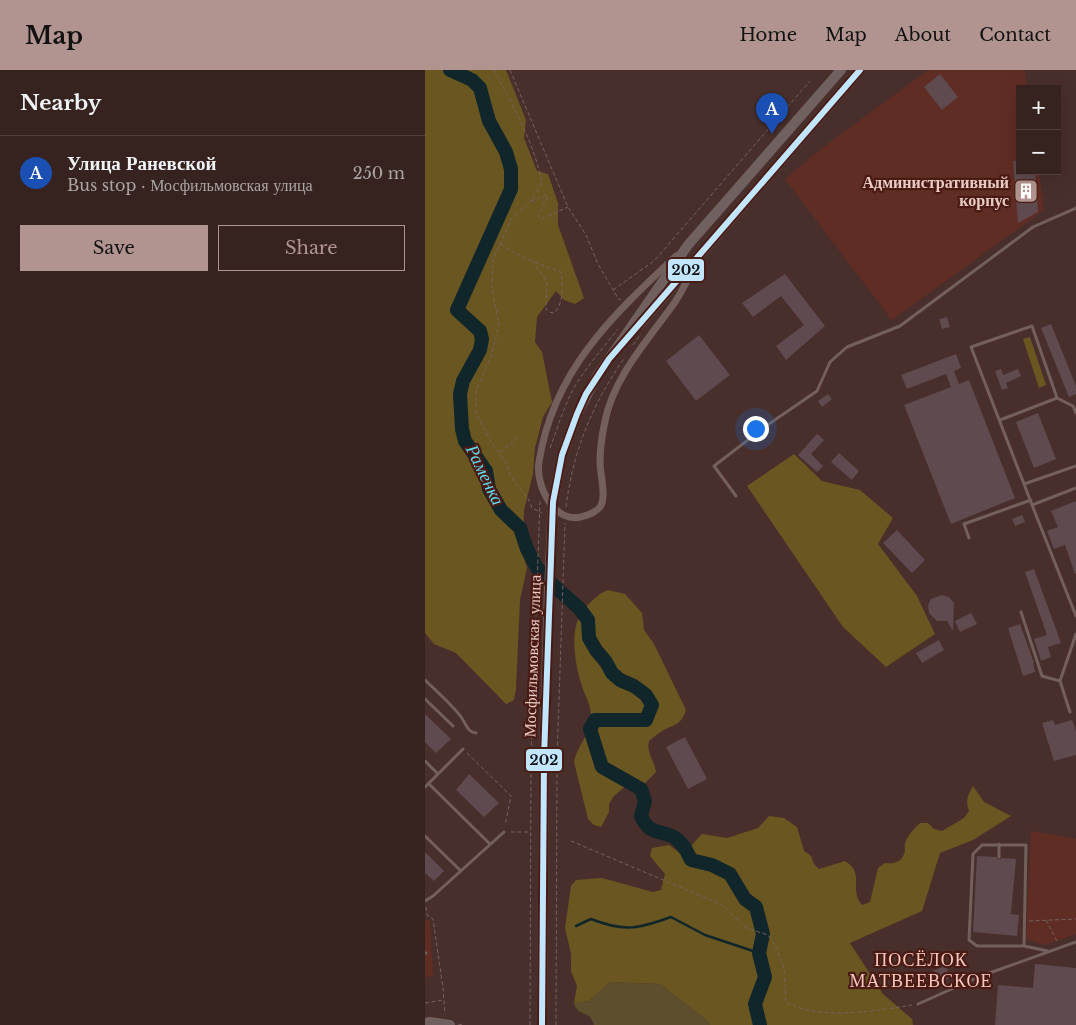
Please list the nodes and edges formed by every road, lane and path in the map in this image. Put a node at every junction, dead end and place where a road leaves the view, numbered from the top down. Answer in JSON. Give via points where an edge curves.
{"nodes":[{"id":1,"x":494,"y":70,"type":"edge"},
{"id":2,"x":510,"y":70,"type":"edge"},
{"id":3,"x":841,"y":70,"type":"edge"},
{"id":4,"x":861,"y":70,"type":"edge"},
{"id":5,"x":810,"y":80,"type":"dead end"},
{"id":6,"x":530,"y":202,"type":"junction"},
{"id":7,"x":568,"y":207,"type":"junction"},
{"id":8,"x":1076,"y":208,"type":"edge"},
{"id":9,"x":499,"y":244,"type":"junction"},
{"id":10,"x":688,"y":245,"type":"junction"},
{"id":11,"x":700,"y":256,"type":"junction"},
{"id":12,"x":533,"y":262,"type":"junction"},
{"id":13,"x":613,"y":290,"type":"junction"},
{"id":14,"x":626,"y":293,"type":"dead end"},
{"id":15,"x":609,"y":359,"type":"junction"},
{"id":16,"x":607,"y":383,"type":"dead end"},
{"id":17,"x":1057,"y":398,"type":"junction"},
{"id":18,"x":1076,"y":414,"type":"edge"},
{"id":19,"x":1000,"y":420,"type":"junction"},
{"id":20,"x":518,"y":438,"type":"dead end"},
{"id":21,"x":499,"y":453,"type":"junction"},
{"id":22,"x":1076,"y":466,"type":"edge"},
{"id":23,"x":1024,"y":484,"type":"junction"},
{"id":24,"x":1076,"y":488,"type":"edge"},
{"id":25,"x":737,"y":496,"type":"dead end"},
{"id":26,"x":1031,"y":500,"type":"junction"},
{"id":27,"x":1032,"y":505,"type":"junction"},
{"id":28,"x":542,"y":513,"type":"dead end"},
{"id":29,"x":566,"y":513,"type":"dead end"},
{"id":30,"x":565,"y":520,"type":"dead end"},
{"id":31,"x":969,"y":538,"type":"dead end"},
{"id":32,"x":1021,"y":612,"type":"dead end"},
{"id":33,"x":1076,"y":616,"type":"edge"},
{"id":34,"x":1076,"y":634,"type":"edge"},
{"id":35,"x":425,"y":680,"type":"edge"},
{"id":36,"x":1060,"y":681,"type":"junction"},
{"id":37,"x":425,"y":699,"type":"edge"},
{"id":38,"x":1070,"y":712,"type":"dead end"},
{"id":39,"x":453,"y":726,"type":"dead end"},
{"id":40,"x":476,"y":733,"type":"dead end"},
{"id":41,"x":463,"y":749,"type":"joint"},
{"id":42,"x":531,"y":756,"type":"dead end"},
{"id":43,"x":425,"y":761,"type":"edge"},
{"id":44,"x":438,"y":774,"type":"junction"},
{"id":45,"x":429,"y":784,"type":"junction"},
{"id":46,"x":425,"y":787,"type":"edge"},
{"id":47,"x":503,"y":832,"type":"junction"},
{"id":48,"x":530,"y":832,"type":"junction"},
{"id":49,"x":425,"y":836,"type":"edge"},
{"id":50,"x":571,"y":841,"type":"dead end"},
{"id":51,"x":490,"y":844,"type":"junction"},
{"id":52,"x":999,"y":844,"type":"junction"},
{"id":53,"x":999,"y":857,"type":"dead end"},
{"id":54,"x":461,"y":871,"type":"junction"},
{"id":55,"x":425,"y":902,"type":"edge"},
{"id":56,"x":1076,"y":919,"type":"edge"},
{"id":57,"x":1046,"y":920,"type":"junction"},
{"id":58,"x":1026,"y":921,"type":"junction"},
{"id":59,"x":1057,"y":941,"type":"dead end"},
{"id":60,"x":1076,"y":942,"type":"edge"},
{"id":61,"x":1024,"y":946,"type":"junction"},
{"id":62,"x":1048,"y":951,"type":"junction"},
{"id":63,"x":444,"y":1000,"type":"junction"},
{"id":64,"x":425,"y":1003,"type":"edge"},
{"id":65,"x":918,"y":1004,"type":"joint"},
{"id":66,"x":427,"y":1021,"type":"edge"},
{"id":67,"x":447,"y":1024,"type":"edge"},
{"id":68,"x":530,"y":1025,"type":"edge"},
{"id":69,"x":542,"y":1025,"type":"edge"},
{"id":70,"x":556,"y":1025,"type":"edge"}],
"edges":[{"from":1,"to":6,"type":"path","via":[[539,169],[542,184]]},
{"from":2,"to":7,"type":"path"},
{"from":3,"to":10,"type":"street","name":"Мосфильмовская улица"},
{"from":4,"to":11,"type":"street","name":"Мосфильмовская улица"},
{"from":5,"to":13,"type":"path","via":[[654,261]]},
{"from":6,"to":7,"type":"path","via":[[548,196],[538,216],[541,219]]},
{"from":6,"to":9,"type":"path","via":[[512,218]]},
{"from":7,"to":13,"type":"path"},
{"from":8,"to":25,"type":"lane","via":[[1033,227],[900,326],[847,347],[830,362],[817,391],[714,466]]},
{"from":9,"to":12,"type":"path"},
{"from":9,"to":21,"type":"path","via":[[493,259],[491,288],[499,325],[491,357],[476,391],[476,413]]},
{"from":10,"to":11,"type":"street","via":[[612,318],[567,378],[545,432],[538,465],[546,497],[563,516],[576,519],[599,508],[604,495],[600,461],[602,434],[615,387],[677,299]]},
{"from":10,"to":15,"type":"street","name":"Мосфильмовская улица"},
{"from":11,"to":15,"type":"street","name":"Мосфильмовская улица"},
{"from":12,"to":12,"type":"path","via":[[561,272],[563,286],[554,313],[546,309],[547,282]]},
{"from":13,"to":14,"type":"path","via":[[619,300]]},
{"from":15,"to":69,"type":"street","name":"Мосфильмовская улица","via":[[577,414],[562,455],[553,502],[544,758]]},
{"from":16,"to":29,"type":"path","via":[[575,460]]},
{"from":17,"to":18,"type":"lane","via":[[1073,406]]},
{"from":17,"to":19,"type":"lane"},
{"from":17,"to":19,"type":"lane","via":[[1031,326],[971,347]]},
{"from":19,"to":23,"type":"lane"},
{"from":20,"to":21,"type":"path"},
{"from":21,"to":28,"type":"path","via":[[532,508]]},
{"from":22,"to":23,"type":"lane"},
{"from":23,"to":26,"type":"lane"},
{"from":24,"to":27,"type":"lane"},
{"from":26,"to":27,"type":"lane"},
{"from":26,"to":31,"type":"lane","via":[[964,524]]},
{"from":27,"to":33,"type":"lane"},
{"from":30,"to":70,"type":"path","via":[[557,759]]},
{"from":32,"to":36,"type":"lane","via":[[1042,676]]},
{"from":34,"to":36,"type":"lane"},
{"from":35,"to":40,"type":"lane","via":[[463,719],[467,729]]},
{"from":36,"to":38,"type":"lane"},
{"from":37,"to":39,"type":"lane"},
{"from":41,"to":44,"type":"lane"},
{"from":41,"to":47,"type":"path","via":[[511,796]]},
{"from":42,"to":48,"type":"path"},
{"from":43,"to":44,"type":"lane"},
{"from":44,"to":45,"type":"lane"},
{"from":45,"to":46,"type":"lane"},
{"from":45,"to":51,"type":"lane"},
{"from":47,"to":48,"type":"path"},
{"from":47,"to":51,"type":"lane"},
{"from":48,"to":68,"type":"path"},
{"from":49,"to":54,"type":"lane"},
{"from":50,"to":65,"type":"path","via":[[722,904],[745,928],[768,935],[784,968],[786,1002],[798,1009],[829,1014]]},
{"from":51,"to":54,"type":"lane"},
{"from":52,"to":53,"type":"lane"},
{"from":52,"to":58,"type":"lane","via":[[1026,845]]},
{"from":52,"to":61,"type":"lane","via":[[982,845],[973,854],[969,940],[977,946]]},
{"from":54,"to":55,"type":"lane"},
{"from":55,"to":63,"type":"path","via":[[427,915],[433,919]]},
{"from":56,"to":57,"type":"path"},
{"from":57,"to":58,"type":"path"},
{"from":57,"to":59,"type":"path"},
{"from":58,"to":61,"type":"lane"},
{"from":60,"to":62,"type":"lane"},
{"from":61,"to":62,"type":"lane"},
{"from":62,"to":65,"type":"lane"},
{"from":63,"to":64,"type":"path"},
{"from":63,"to":67,"type":"path"},
{"from":66,"to":67,"type":"street"}]}
